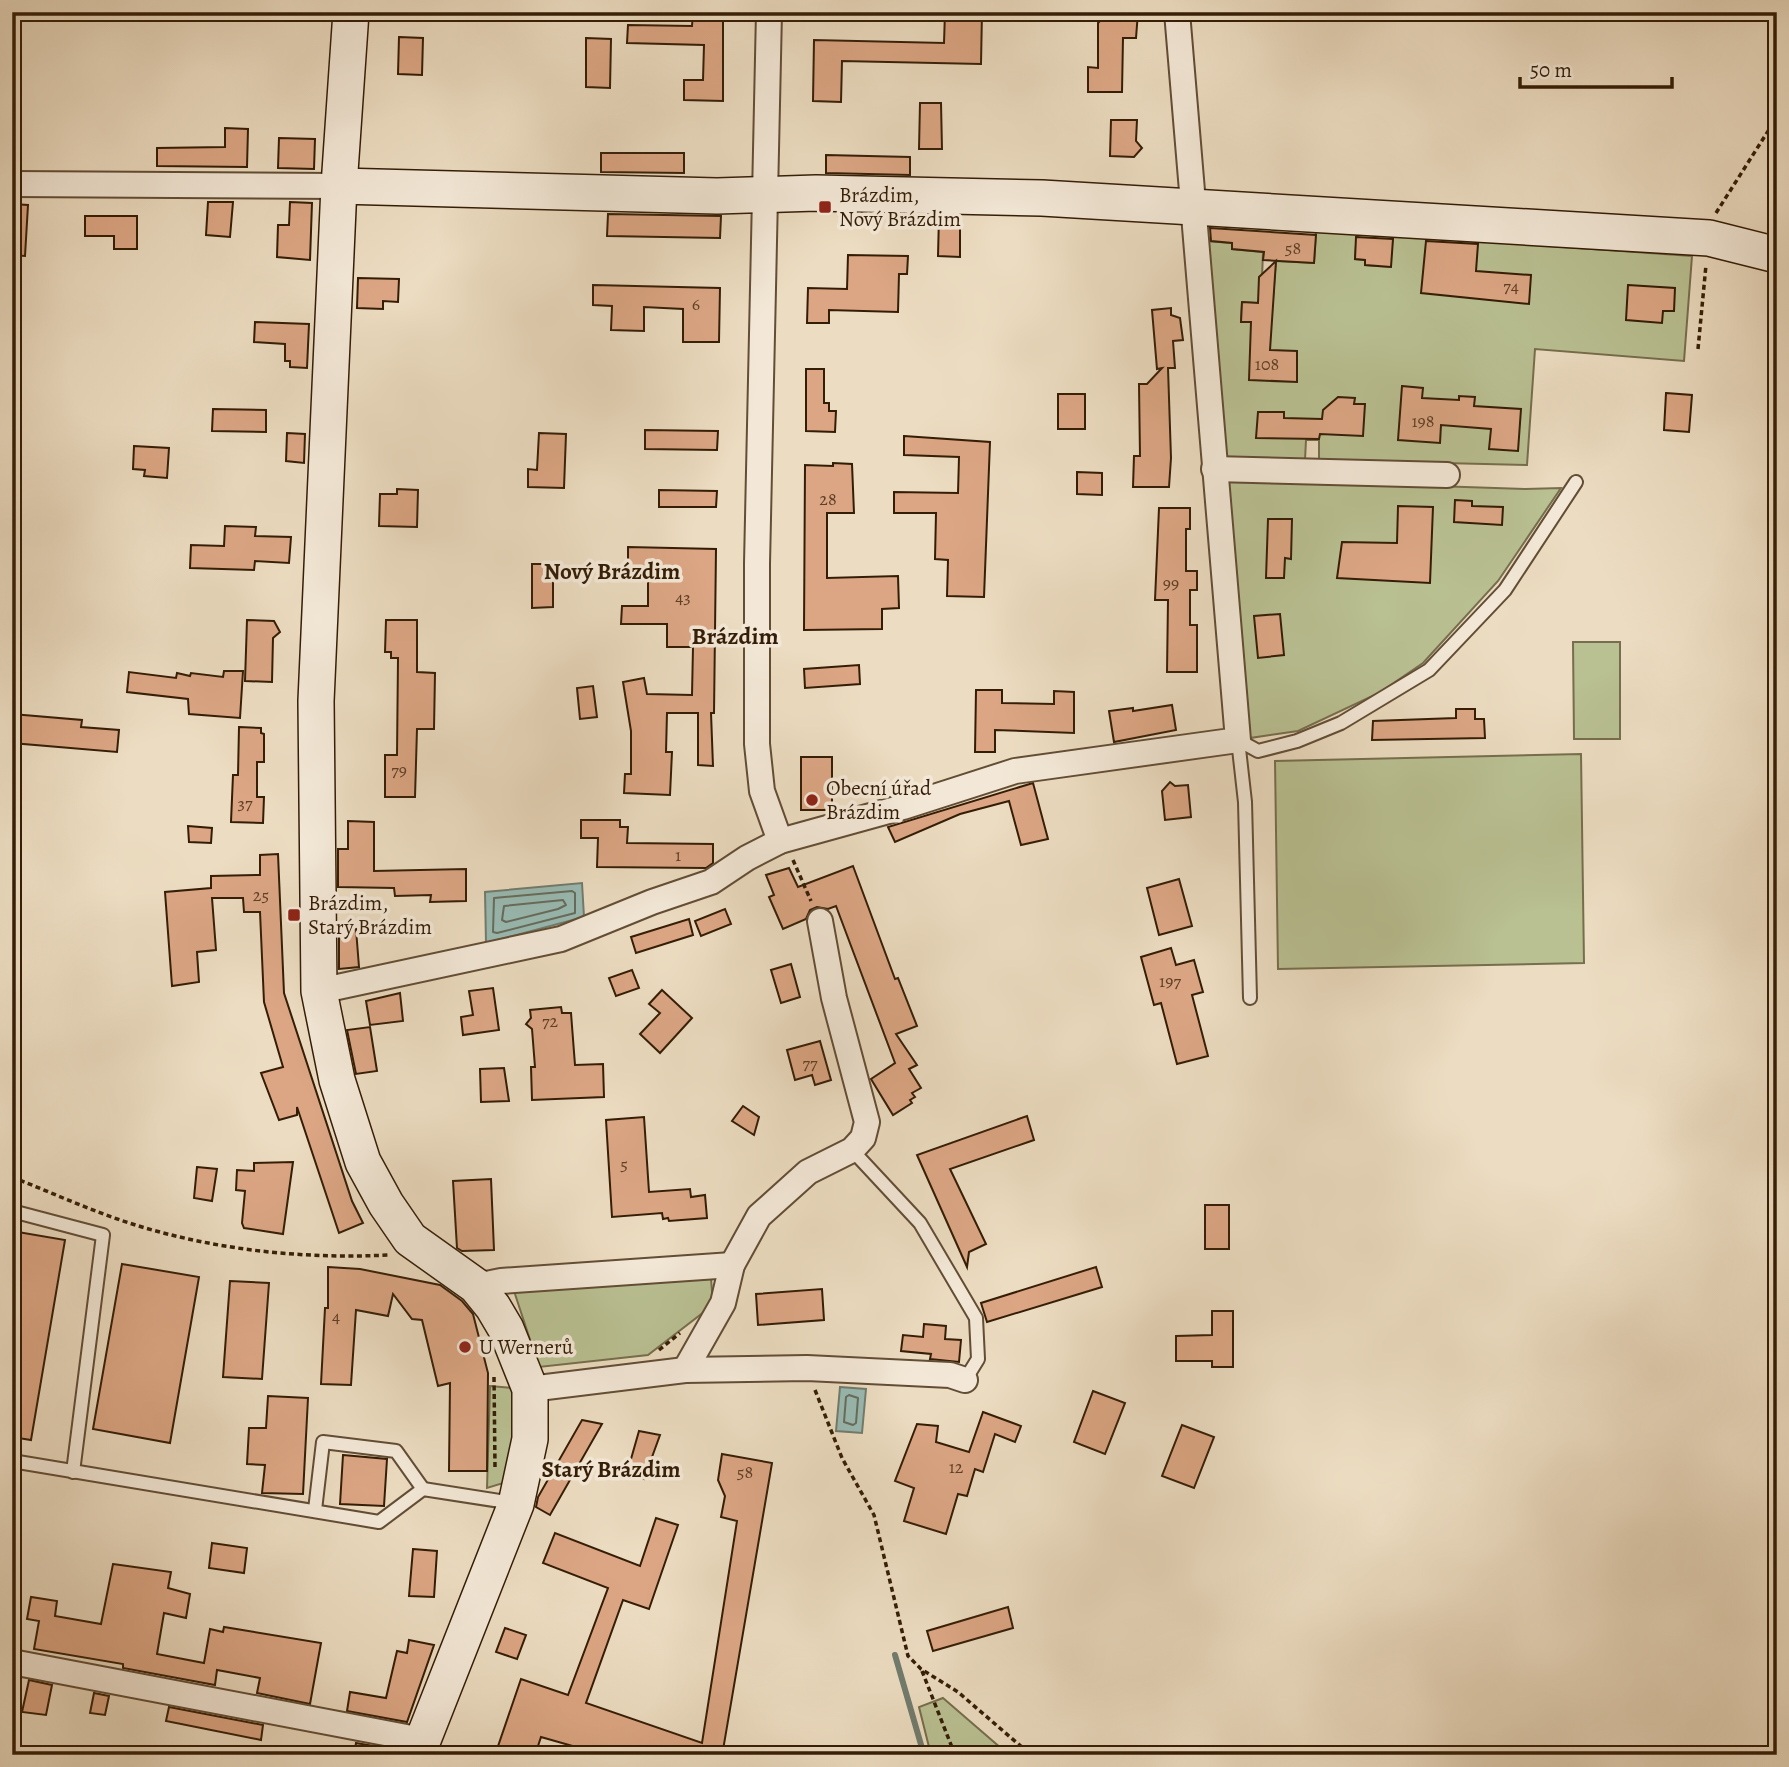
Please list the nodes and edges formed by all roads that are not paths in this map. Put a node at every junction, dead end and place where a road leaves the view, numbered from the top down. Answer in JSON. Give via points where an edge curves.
{"nodes":[{"id":1,"x":351,"y":12,"type":"edge"},
{"id":2,"x":769,"y":12,"type":"edge"},
{"id":3,"x":1177,"y":12,"type":"edge"},
{"id":4,"x":12,"y":184,"type":"edge"},
{"id":5,"x":339,"y":186,"type":"junction"},
{"id":6,"x":766,"y":195,"type":"junction"},
{"id":7,"x":1191,"y":206,"type":"junction"},
{"id":8,"x":1777,"y":255,"type":"edge"},
{"id":9,"x":1214,"y":469,"type":"junction"},
{"id":10,"x":1447,"y":475,"type":"dead end"},
{"id":11,"x":1576,"y":482,"type":"dead end"},
{"id":12,"x":1238,"y":740,"type":"junction"},
{"id":13,"x":780,"y":841,"type":"junction"},
{"id":14,"x":820,"y":921,"type":"road end"},
{"id":15,"x":319,"y":991,"type":"junction"},
{"id":16,"x":1250,"y":998,"type":"dead end"},
{"id":17,"x":852,"y":1150,"type":"junction"},
{"id":18,"x":12,"y":1211,"type":"edge"},
{"id":19,"x":732,"y":1265,"type":"junction"},
{"id":20,"x":476,"y":1286,"type":"junction"},
{"id":21,"x":685,"y":1370,"type":"junction"},
{"id":22,"x":965,"y":1380,"type":"joint"},
{"id":23,"x":530,"y":1389,"type":"junction"},
{"id":24,"x":12,"y":1461,"type":"edge"},
{"id":25,"x":73,"y":1472,"type":"junction"},
{"id":26,"x":423,"y":1489,"type":"junction"},
{"id":27,"x":506,"y":1502,"type":"junction"},
{"id":28,"x":315,"y":1510,"type":"junction"},
{"id":29,"x":12,"y":1662,"type":"edge"},
{"id":30,"x":420,"y":1747,"type":"edge"}],
"edges":[{"from":1,"to":5,"type":"street"},
{"from":2,"to":6,"type":"street"},
{"from":3,"to":7,"type":"street"},
{"from":4,"to":5,"type":"street"},
{"from":5,"to":6,"type":"street"},
{"from":5,"to":15,"type":"street","via":[[316,701]]},
{"from":6,"to":7,"type":"street","via":[[1028,197]]},
{"from":6,"to":13,"type":"street","via":[[757,744],[762,791]]},
{"from":7,"to":8,"type":"street","via":[[1709,238]]},
{"from":7,"to":9,"type":"street"},
{"from":9,"to":10,"type":"street"},
{"from":9,"to":12,"type":"street"},
{"from":11,"to":12,"type":"lane","via":[[1505,590],[1429,670],[1340,723],[1297,741],[1258,751]]},
{"from":12,"to":13,"type":"street","via":[[1015,771]]},
{"from":12,"to":16,"type":"lane","via":[[1245,802]]},
{"from":13,"to":15,"type":"street","via":[[711,882],[561,939]]},
{"from":14,"to":17,"type":"street","via":[[834,998],[867,1122],[863,1138]]},
{"from":15,"to":20,"type":"street","via":[[337,1080],[363,1162],[410,1239]]},
{"from":17,"to":19,"type":"street","via":[[808,1172],[771,1204],[759,1216]]},
{"from":17,"to":22,"type":"lane","via":[[919,1223],[976,1318],[978,1359]]},
{"from":18,"to":25,"type":"lane","via":[[103,1235]]},
{"from":19,"to":20,"type":"street","via":[[501,1280]]},
{"from":19,"to":21,"type":"street","via":[[723,1303]]},
{"from":20,"to":23,"type":"street","via":[[506,1329]]},
{"from":21,"to":22,"type":"street","via":[[807,1368],[950,1375]]},
{"from":21,"to":23,"type":"street"},
{"from":23,"to":27,"type":"street","via":[[530,1439]]},
{"from":24,"to":25,"type":"lane"},
{"from":25,"to":28,"type":"lane"},
{"from":26,"to":27,"type":"lane"},
{"from":26,"to":28,"type":"lane","via":[[379,1522]]},
{"from":26,"to":28,"type":"lane","via":[[396,1451],[323,1442]]},
{"from":27,"to":30,"type":"street"},
{"from":29,"to":30,"type":"street"}]}
